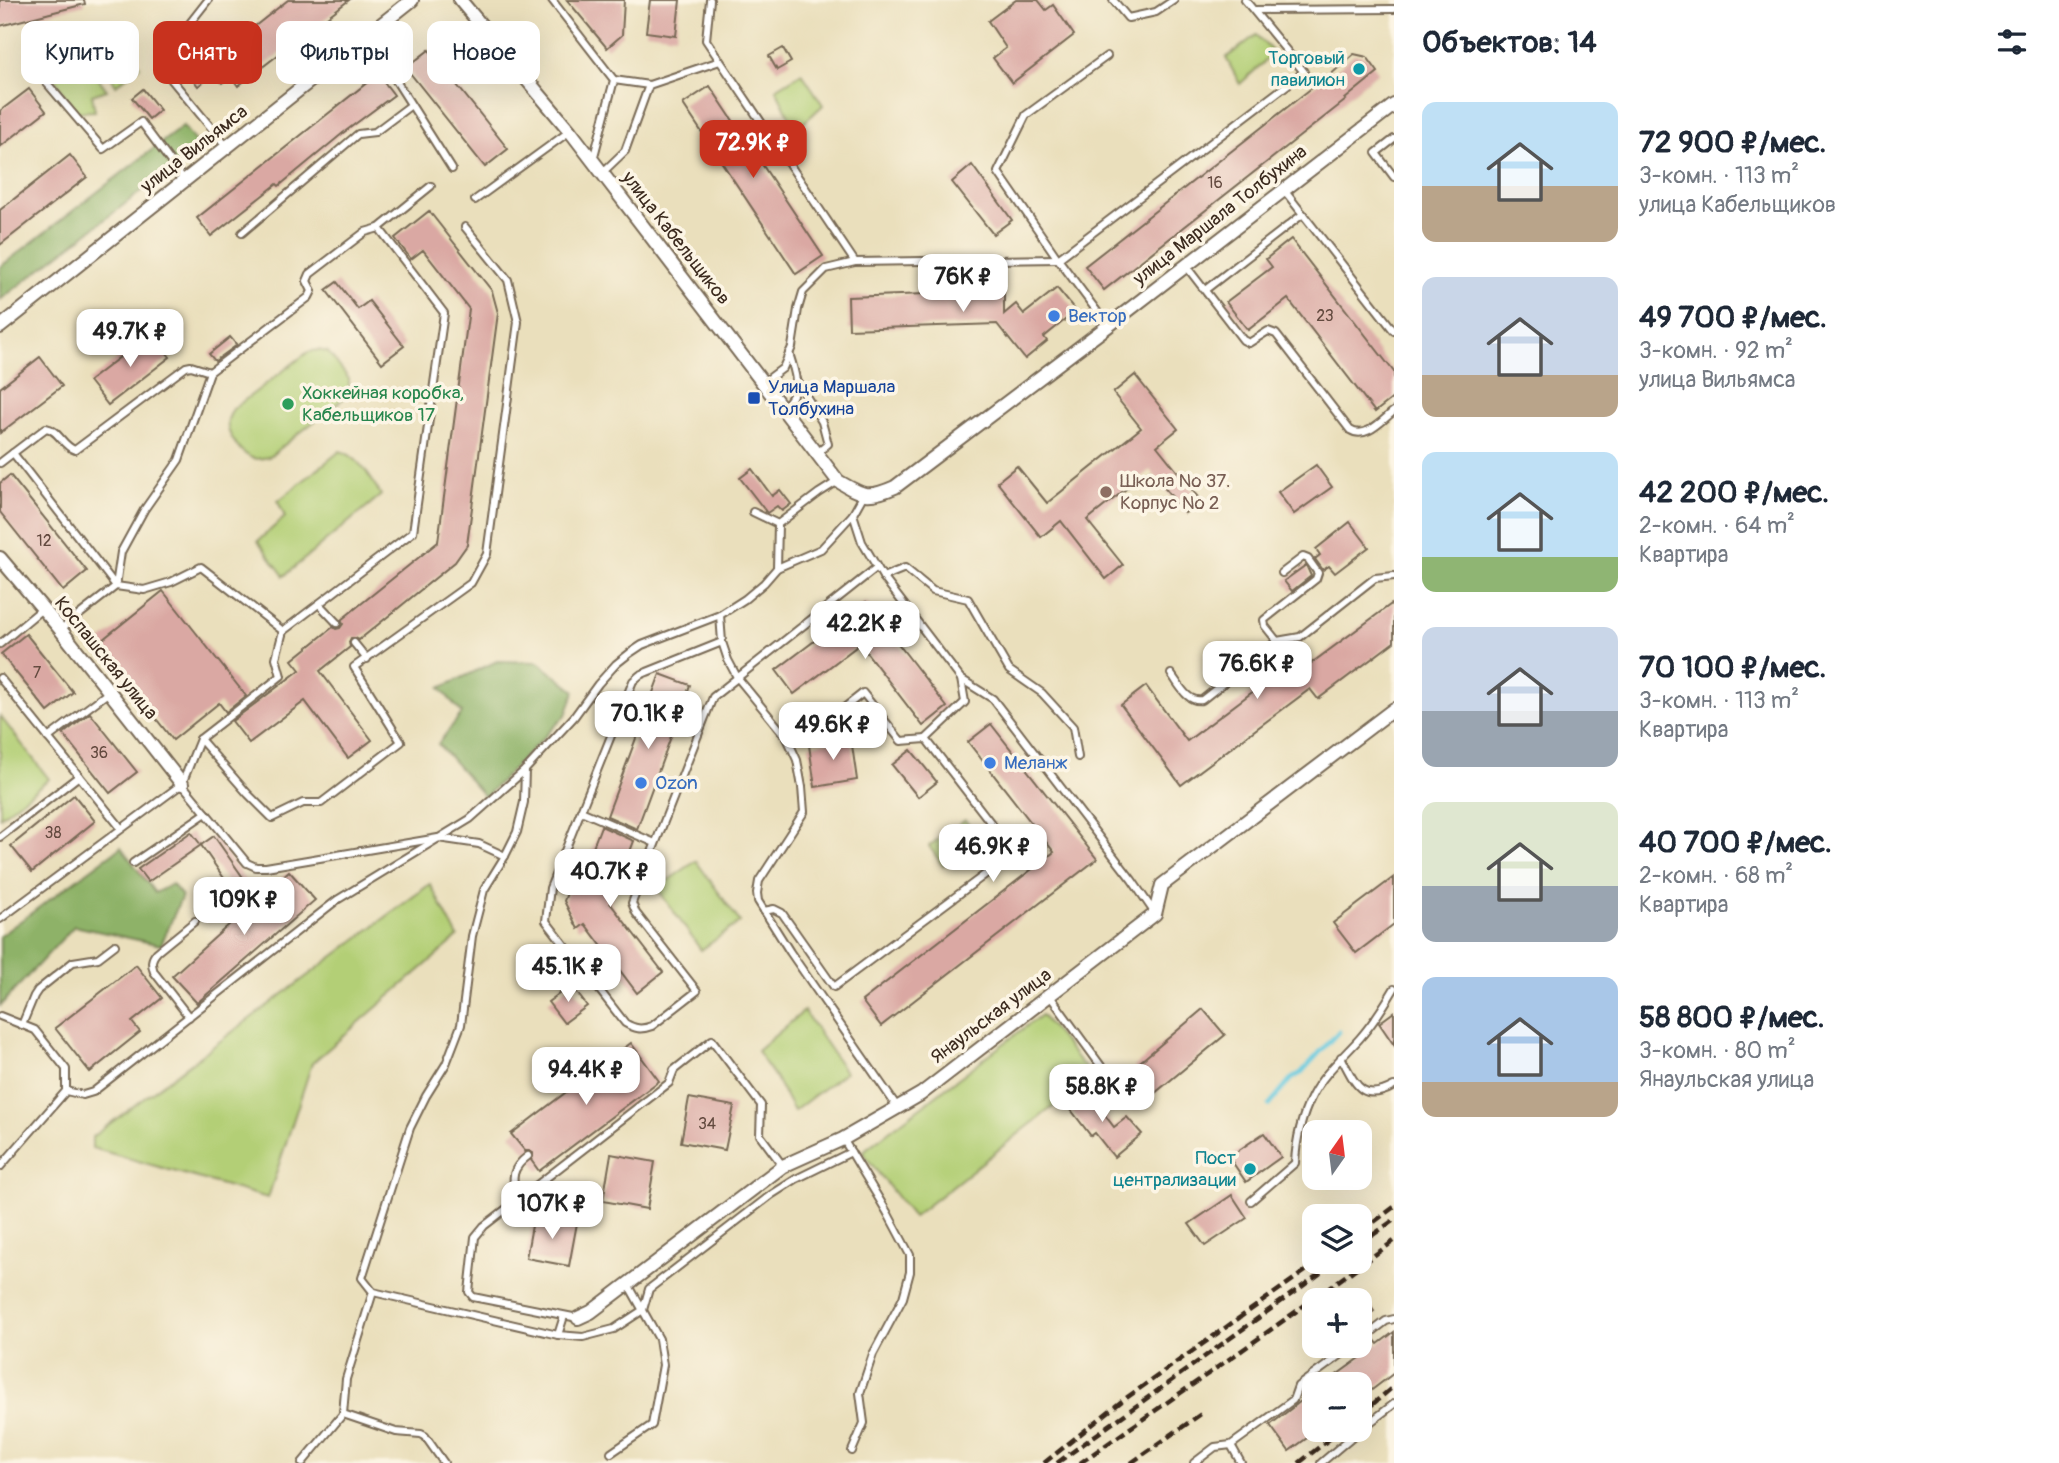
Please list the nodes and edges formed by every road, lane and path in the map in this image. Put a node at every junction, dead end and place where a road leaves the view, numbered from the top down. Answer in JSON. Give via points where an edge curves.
{"nodes":[{"id":1,"x":208,"y":0,"type":"edge"},
{"id":2,"x":412,"y":0,"type":"edge"},
{"id":3,"x":460,"y":0,"type":"edge"},
{"id":4,"x":552,"y":0,"type":"edge"},
{"id":5,"x":709,"y":0,"type":"edge"},
{"id":6,"x":1113,"y":0,"type":"edge"},
{"id":7,"x":1174,"y":0,"type":"edge"},
{"id":8,"x":1245,"y":0,"type":"edge"},
{"id":9,"x":1394,"y":9,"type":"edge"},
{"id":10,"x":1254,"y":10,"type":"junction"},
{"id":11,"x":385,"y":21,"type":"edge"},
{"id":12,"x":1107,"y":56,"type":"dead end"},
{"id":13,"x":720,"y":61,"type":"junction"},
{"id":14,"x":614,"y":80,"type":"junction"},
{"id":15,"x":48,"y":84,"type":"edge"},
{"id":16,"x":306,"y":84,"type":"edge"},
{"id":17,"x":398,"y":84,"type":"edge"},
{"id":18,"x":649,"y":85,"type":"junction"},
{"id":19,"x":1394,"y":104,"type":"edge"},
{"id":20,"x":411,"y":105,"type":"junction"},
{"id":21,"x":570,"y":131,"type":"junction"},
{"id":22,"x":1394,"y":139,"type":"edge"},
{"id":23,"x":227,"y":147,"type":"junction"},
{"id":24,"x":593,"y":161,"type":"junction"},
{"id":25,"x":452,"y":169,"type":"dead end"},
{"id":26,"x":602,"y":173,"type":"junction"},
{"id":27,"x":1394,"y":177,"type":"edge"},
{"id":28,"x":185,"y":181,"type":"junction"},
{"id":29,"x":431,"y":186,"type":"dead end"},
{"id":30,"x":1284,"y":190,"type":"junction"},
{"id":31,"x":475,"y":200,"type":"dead end"},
{"id":32,"x":1303,"y":214,"type":"junction"},
{"id":33,"x":379,"y":228,"type":"junction"},
{"id":34,"x":465,"y":228,"type":"dead end"},
{"id":35,"x":242,"y":233,"type":"dead end"},
{"id":36,"x":1058,"y":259,"type":"junction"},
{"id":37,"x":855,"y":262,"type":"junction"},
{"id":38,"x":1186,"y":266,"type":"junction"},
{"id":39,"x":1205,"y":290,"type":"junction"},
{"id":40,"x":1108,"y":326,"type":"junction"},
{"id":41,"x":0,"y":327,"type":"edge"},
{"id":42,"x":1394,"y":331,"type":"edge"},
{"id":43,"x":789,"y":353,"type":"junction"},
{"id":44,"x":210,"y":372,"type":"junction"},
{"id":45,"x":797,"y":381,"type":"junction"},
{"id":46,"x":763,"y":383,"type":"junction"},
{"id":47,"x":783,"y":408,"type":"junction"},
{"id":48,"x":1394,"y":411,"type":"edge"},
{"id":49,"x":13,"y":453,"type":"junction"},
{"id":50,"x":817,"y":453,"type":"junction"},
{"id":51,"x":0,"y":463,"type":"edge"},
{"id":52,"x":838,"y":481,"type":"junction"},
{"id":53,"x":863,"y":496,"type":"junction"},
{"id":54,"x":753,"y":512,"type":"dead end"},
{"id":55,"x":853,"y":514,"type":"junction"},
{"id":56,"x":778,"y":524,"type":"junction"},
{"id":57,"x":0,"y":558,"type":"edge"},
{"id":58,"x":777,"y":568,"type":"junction"},
{"id":59,"x":876,"y":568,"type":"junction"},
{"id":60,"x":1282,"y":573,"type":"dead end"},
{"id":61,"x":1394,"y":576,"type":"edge"},
{"id":62,"x":883,"y":577,"type":"junction"},
{"id":63,"x":116,"y":586,"type":"junction"},
{"id":64,"x":319,"y":604,"type":"junction"},
{"id":65,"x":42,"y":609,"type":"junction"},
{"id":66,"x":720,"y":615,"type":"junction"},
{"id":67,"x":337,"y":623,"type":"dead end"},
{"id":68,"x":60,"y":629,"type":"junction"},
{"id":69,"x":283,"y":631,"type":"junction"},
{"id":70,"x":1277,"y":641,"type":"junction"},
{"id":71,"x":722,"y":642,"type":"junction"},
{"id":72,"x":354,"y":643,"type":"dead end"},
{"id":73,"x":0,"y":644,"type":"edge"},
{"id":74,"x":367,"y":659,"type":"junction"},
{"id":75,"x":1171,"y":674,"type":"dead end"},
{"id":76,"x":737,"y":677,"type":"junction"},
{"id":77,"x":0,"y":678,"type":"edge"},
{"id":78,"x":961,"y":679,"type":"junction"},
{"id":79,"x":109,"y":691,"type":"junction"},
{"id":80,"x":1394,"y":709,"type":"edge"},
{"id":81,"x":839,"y":712,"type":"dead end"},
{"id":82,"x":48,"y":738,"type":"junction"},
{"id":83,"x":200,"y":739,"type":"junction"},
{"id":84,"x":926,"y":739,"type":"junction"},
{"id":85,"x":1078,"y":757,"type":"dead end"},
{"id":86,"x":525,"y":770,"type":"junction"},
{"id":87,"x":79,"y":776,"type":"junction"},
{"id":88,"x":182,"y":784,"type":"junction"},
{"id":89,"x":581,"y":811,"type":"junction"},
{"id":90,"x":206,"y":813,"type":"junction"},
{"id":91,"x":121,"y":828,"type":"junction"},
{"id":92,"x":0,"y":837,"type":"edge"},
{"id":93,"x":438,"y":838,"type":"junction"},
{"id":94,"x":655,"y":843,"type":"junction"},
{"id":95,"x":505,"y":856,"type":"junction"},
{"id":96,"x":134,"y":863,"type":"dead end"},
{"id":97,"x":764,"y":911,"type":"junction"},
{"id":98,"x":1155,"y":914,"type":"junction"},
{"id":99,"x":0,"y":919,"type":"edge"},
{"id":100,"x":195,"y":921,"type":"dead end"},
{"id":101,"x":115,"y":945,"type":"dead end"},
{"id":102,"x":1394,"y":989,"type":"edge"},
{"id":103,"x":1050,"y":996,"type":"junction"},
{"id":104,"x":0,"y":1016,"type":"edge"},
{"id":105,"x":189,"y":1017,"type":"junction"},
{"id":106,"x":22,"y":1025,"type":"junction"},
{"id":107,"x":1341,"y":1057,"type":"junction"},
{"id":108,"x":1394,"y":1086,"type":"edge"},
{"id":109,"x":66,"y":1091,"type":"junction"},
{"id":110,"x":1128,"y":1103,"type":"dead end"},
{"id":111,"x":898,"y":1108,"type":"junction"},
{"id":112,"x":843,"y":1139,"type":"junction"},
{"id":113,"x":851,"y":1152,"type":"junction"},
{"id":114,"x":528,"y":1156,"type":"dead end"},
{"id":115,"x":783,"y":1166,"type":"junction"},
{"id":116,"x":0,"y":1167,"type":"edge"},
{"id":117,"x":516,"y":1201,"type":"junction"},
{"id":118,"x":1251,"y":1201,"type":"dead end"},
{"id":119,"x":628,"y":1284,"type":"junction"},
{"id":120,"x":373,"y":1292,"type":"junction"},
{"id":121,"x":643,"y":1310,"type":"junction"},
{"id":122,"x":564,"y":1316,"type":"junction"},
{"id":123,"x":578,"y":1318,"type":"joint"},
{"id":124,"x":1394,"y":1319,"type":"edge"},
{"id":125,"x":1372,"y":1331,"type":"edge"},
{"id":126,"x":558,"y":1335,"type":"junction"},
{"id":127,"x":1336,"y":1358,"type":"edge"},
{"id":128,"x":1394,"y":1404,"type":"edge"},
{"id":129,"x":343,"y":1414,"type":"junction"},
{"id":130,"x":1372,"y":1421,"type":"edge"},
{"id":131,"x":1346,"y":1442,"type":"edge"},
{"id":132,"x":1231,"y":1446,"type":"junction"},
{"id":133,"x":852,"y":1451,"type":"dead end"},
{"id":134,"x":611,"y":1453,"type":"dead end"},
{"id":135,"x":302,"y":1463,"type":"edge"},
{"id":136,"x":444,"y":1463,"type":"edge"},
{"id":137,"x":1194,"y":1463,"type":"edge"},
{"id":138,"x":1241,"y":1463,"type":"edge"},
{"id":139,"x":1321,"y":1463,"type":"edge"}],
"edges":[{"from":1,"to":23,"type":"lane","via":[[169,51],[167,74]]},
{"from":2,"to":11,"type":"street","name":"улица Вильямса"},
{"from":3,"to":21,"type":"street","name":"улица Кабельщиков"},
{"from":4,"to":14,"type":"lane"},
{"from":5,"to":13,"type":"lane","via":[[706,40]]},
{"from":6,"to":7,"type":"lane","via":[[1128,18],[1156,12]]},
{"from":8,"to":10,"type":"lane"},
{"from":9,"to":10,"type":"lane"},
{"from":10,"to":36,"type":"lane","via":[[1304,72]]},
{"from":12,"to":36,"type":"lane","via":[[1026,115],[998,172]]},
{"from":13,"to":18,"type":"lane"},
{"from":13,"to":37,"type":"lane"},
{"from":14,"to":18,"type":"lane"},
{"from":14,"to":24,"type":"lane"},
{"from":15,"to":28,"type":"lane","via":[[103,149],[141,121]]},
{"from":16,"to":23,"type":"street","name":"улица Вильямса"},
{"from":17,"to":20,"type":"lane"},
{"from":18,"to":26,"type":"lane","via":[[625,151]]},
{"from":19,"to":30,"type":"street","name":"улица Маршала Толбухина"},
{"from":20,"to":25,"type":"lane"},
{"from":20,"to":35,"type":"lane","via":[[375,132],[358,134]]},
{"from":21,"to":24,"type":"street","name":"улица Кабельщиков"},
{"from":21,"to":31,"type":"lane"},
{"from":22,"to":27,"type":"lane","via":[[1376,153]]},
{"from":23,"to":28,"type":"street","name":"улица Вильямса"},
{"from":24,"to":26,"type":"street","name":"улица Кабельщиков"},
{"from":26,"to":46,"type":"street","name":"улица Кабельщиков"},
{"from":28,"to":41,"type":"street","name":"улица Вильямса"},
{"from":29,"to":33,"type":"lane"},
{"from":30,"to":32,"type":"lane"},
{"from":30,"to":38,"type":"street","name":"улица Маршала Толбухина"},
{"from":32,"to":39,"type":"lane"},
{"from":32,"to":42,"type":"lane"},
{"from":33,"to":44,"type":"lane","via":[[365,232],[310,274],[309,297]]},
{"from":33,"to":64,"type":"lane","via":[[444,313],[413,532]]},
{"from":34,"to":74,"type":"lane","via":[[508,280],[518,322],[487,554],[471,583]]},
{"from":36,"to":37,"type":"lane"},
{"from":36,"to":40,"type":"lane"},
{"from":37,"to":43,"type":"lane","via":[[826,269],[803,292]]},
{"from":38,"to":39,"type":"lane"},
{"from":38,"to":40,"type":"street","name":"улица Маршала Толбухина"},
{"from":39,"to":48,"type":"lane","via":[[1246,342],[1268,331],[1276,334],[1350,430],[1366,432]]},
{"from":40,"to":53,"type":"street","name":"улица Маршала Толбухина","via":[[895,487]]},
{"from":43,"to":45,"type":"lane"},
{"from":43,"to":46,"type":"lane","via":[[783,368]]},
{"from":44,"to":49,"type":"lane","via":[[186,367],[75,450],[47,428]]},
{"from":44,"to":63,"type":"lane","via":[[179,460],[121,552]]},
{"from":45,"to":47,"type":"lane","via":[[794,397]]},
{"from":45,"to":50,"type":"lane","via":[[822,422],[828,444]]},
{"from":46,"to":47,"type":"street","name":"улица Кабельщиков"},
{"from":47,"to":50,"type":"street","name":"улица Кабельщиков"},
{"from":49,"to":51,"type":"lane"},
{"from":49,"to":63,"type":"lane"},
{"from":50,"to":52,"type":"street","name":"улица Кабельщиков"},
{"from":52,"to":53,"type":"street","name":"улица Кабельщиков"},
{"from":52,"to":56,"type":"lane"},
{"from":53,"to":55,"type":"lane"},
{"from":54,"to":56,"type":"lane"},
{"from":55,"to":58,"type":"lane","via":[[821,549]]},
{"from":55,"to":59,"type":"lane"},
{"from":56,"to":58,"type":"lane"},
{"from":57,"to":65,"type":"street","name":"Коспашская улица"},
{"from":58,"to":66,"type":"lane","via":[[745,599]]},
{"from":59,"to":62,"type":"lane"},
{"from":59,"to":76,"type":"lane"},
{"from":60,"to":70,"type":"lane","via":[[1303,557],[1318,573],[1265,620]]},
{"from":61,"to":70,"type":"lane","via":[[1375,578],[1300,637]]},
{"from":62,"to":78,"type":"lane"},
{"from":62,"to":85,"type":"lane","via":[[905,568],[933,591],[968,598],[1009,670],[1042,693],[1073,727]]},
{"from":63,"to":68,"type":"lane"},
{"from":63,"to":69,"type":"lane","via":[[144,590],[201,567]]},
{"from":64,"to":67,"type":"lane"},
{"from":64,"to":69,"type":"lane"},
{"from":65,"to":68,"type":"street","name":"Коспашская улица"},
{"from":65,"to":73,"type":"lane"},
{"from":66,"to":71,"type":"lane"},
{"from":66,"to":86,"type":"lane","via":[[642,645],[615,664]]},
{"from":68,"to":79,"type":"street","name":"Коспашская улица"},
{"from":69,"to":83,"type":"lane","via":[[276,658],[281,677]]},
{"from":70,"to":75,"type":"lane","via":[[1198,701],[1190,698]]},
{"from":71,"to":76,"type":"lane"},
{"from":71,"to":89,"type":"lane","via":[[634,681]]},
{"from":72,"to":74,"type":"lane"},
{"from":74,"to":83,"type":"lane","via":[[354,667],[401,742],[321,803],[303,803],[272,818]]},
{"from":76,"to":94,"type":"lane","via":[[713,697]]},
{"from":76,"to":97,"type":"lane","via":[[787,738],[802,787],[804,812],[759,881],[757,893]]},
{"from":77,"to":82,"type":"lane"},
{"from":78,"to":84,"type":"lane","via":[[965,702]]},
{"from":78,"to":98,"type":"lane","via":[[993,699]]},
{"from":79,"to":82,"type":"lane"},
{"from":79,"to":88,"type":"street","name":"Коспашская улица"},
{"from":80,"to":98,"type":"street","via":[[1162,885]]},
{"from":81,"to":84,"type":"lane","via":[[863,693],[901,741]]},
{"from":82,"to":87,"type":"lane"},
{"from":83,"to":88,"type":"lane"},
{"from":84,"to":97,"type":"lane","via":[[1014,853],[834,987],[782,913]]},
{"from":86,"to":93,"type":"lane","via":[[470,819]]},
{"from":86,"to":95,"type":"lane","via":[[522,812]]},
{"from":87,"to":91,"type":"lane"},
{"from":87,"to":92,"type":"lane"},
{"from":88,"to":90,"type":"lane"},
{"from":88,"to":91,"type":"lane"},
{"from":89,"to":94,"type":"lane"},
{"from":89,"to":94,"type":"lane","via":[[550,888],[546,921],[625,1023],[644,1029],[697,991],[633,907]]},
{"from":90,"to":93,"type":"lane","via":[[247,863],[256,867]]},
{"from":90,"to":96,"type":"lane"},
{"from":91,"to":99,"type":"lane"},
{"from":93,"to":95,"type":"lane","via":[[479,844]]},
{"from":93,"to":105,"type":"lane","via":[[337,900]]},
{"from":95,"to":120,"type":"lane","via":[[484,890],[472,936],[461,1025],[446,1064],[410,1128],[362,1278]]},
{"from":97,"to":111,"type":"lane"},
{"from":98,"to":103,"type":"street","name":"Янаульская улица"},
{"from":100,"to":105,"type":"lane","via":[[152,957],[151,965]]},
{"from":101,"to":106,"type":"lane","via":[[98,958],[73,962],[38,990]]},
{"from":102,"to":107,"type":"lane"},
{"from":103,"to":110,"type":"lane"},
{"from":103,"to":111,"type":"street","name":"Янаульская улица"},
{"from":104,"to":106,"type":"lane"},
{"from":105,"to":109,"type":"lane","via":[[93,1092]]},
{"from":106,"to":109,"type":"lane","via":[[35,1030],[62,1062]]},
{"from":107,"to":108,"type":"lane","via":[[1358,1088],[1371,1093]]},
{"from":107,"to":118,"type":"lane","via":[[1311,1098],[1295,1163]]},
{"from":109,"to":116,"type":"lane"},
{"from":111,"to":112,"type":"street","name":"Янаульская улица"},
{"from":112,"to":113,"type":"lane"},
{"from":112,"to":115,"type":"street","name":"Янаульская улица"},
{"from":113,"to":121,"type":"lane","via":[[771,1195],[649,1289]]},
{"from":113,"to":133,"type":"lane","via":[[910,1255],[903,1298],[873,1354],[860,1393],[864,1423]]},
{"from":114,"to":117,"type":"lane","via":[[518,1163],[513,1177]]},
{"from":115,"to":117,"type":"lane","via":[[760,1135],[761,1105],[712,1040],[674,1070],[669,1083]]},
{"from":115,"to":119,"type":"street","name":"Янаульская улица"},
{"from":117,"to":122,"type":"lane","via":[[475,1237],[469,1292],[479,1300]]},
{"from":119,"to":121,"type":"lane"},
{"from":119,"to":123,"type":"street","name":"Янаульская улица"},
{"from":120,"to":126,"type":"lane"},
{"from":120,"to":129,"type":"lane","via":[[346,1379]]},
{"from":121,"to":126,"type":"lane","via":[[614,1329],[583,1337]]},
{"from":121,"to":134,"type":"lane","via":[[659,1339],[663,1365],[652,1425]]},
{"from":122,"to":123,"type":"lane"},
{"from":122,"to":126,"type":"lane"},
{"from":124,"to":125,"type":"lane"},
{"from":127,"to":132,"type":"lane","via":[[1298,1386],[1293,1399]]},
{"from":128,"to":130,"type":"lane"},
{"from":129,"to":135,"type":"lane"},
{"from":129,"to":136,"type":"lane","via":[[396,1432],[425,1436]]},
{"from":131,"to":139,"type":"lane"},
{"from":132,"to":137,"type":"lane","via":[[1215,1447]]},
{"from":132,"to":138,"type":"lane"}]}
